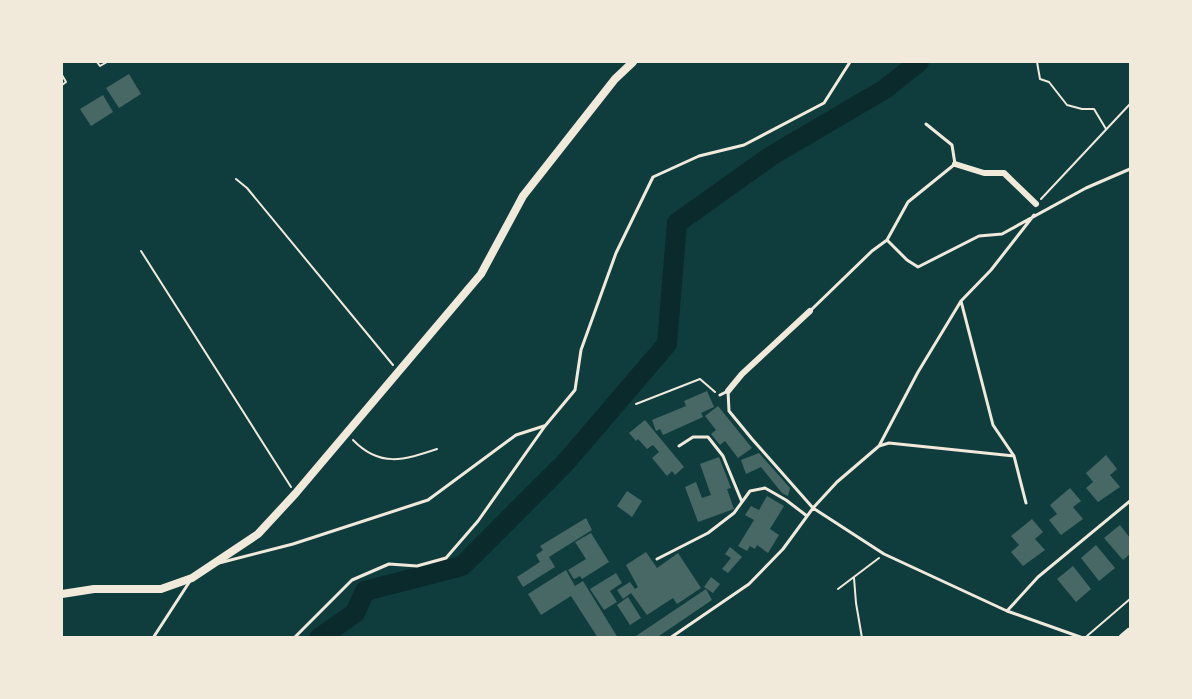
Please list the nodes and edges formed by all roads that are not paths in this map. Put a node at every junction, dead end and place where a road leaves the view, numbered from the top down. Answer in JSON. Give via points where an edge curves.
{"nodes":[{"id":1,"x":633,"y":62,"type":"edge"},
{"id":2,"x":850,"y":62,"type":"edge"},
{"id":3,"x":926,"y":124,"type":"dead end"},
{"id":4,"x":955,"y":164,"type":"junction"},
{"id":5,"x":1131,"y":169,"type":"edge"},
{"id":6,"x":1036,"y":204,"type":"road end"},
{"id":7,"x":1035,"y":215,"type":"junction"},
{"id":8,"x":887,"y":240,"type":"junction"},
{"id":9,"x":961,"y":301,"type":"junction"},
{"id":10,"x":810,"y":311,"type":"joint"},
{"id":11,"x":728,"y":391,"type":"junction"},
{"id":12,"x":720,"y":395,"type":"road end"},
{"id":13,"x":545,"y":426,"type":"junction"},
{"id":14,"x":679,"y":446,"type":"dead end"},
{"id":15,"x":879,"y":446,"type":"junction"},
{"id":16,"x":1014,"y":456,"type":"junction"},
{"id":17,"x":1131,"y":501,"type":"edge"},
{"id":18,"x":742,"y":502,"type":"junction"},
{"id":19,"x":1026,"y":502,"type":"dead end"},
{"id":20,"x":813,"y":508,"type":"junction"},
{"id":21,"x":807,"y":516,"type":"junction"},
{"id":22,"x":657,"y":559,"type":"dead end"},
{"id":23,"x":213,"y":564,"type":"junction"},
{"id":24,"x":192,"y":578,"type":"junction"},
{"id":25,"x":62,"y":594,"type":"edge"},
{"id":26,"x":1007,"y":611,"type":"junction"},
{"id":27,"x":1131,"y":632,"type":"edge"},
{"id":28,"x":153,"y":638,"type":"edge"},
{"id":29,"x":294,"y":638,"type":"edge"},
{"id":30,"x":670,"y":638,"type":"edge"},
{"id":31,"x":1084,"y":638,"type":"edge"},
{"id":32,"x":1123,"y":638,"type":"edge"}],
"edges":[{"from":1,"to":23,"type":"street","via":[[523,196],[481,274],[295,494],[258,534]]},
{"from":2,"to":13,"type":"lane","via":[[824,103],[744,145],[699,156],[653,177],[616,253],[581,350],[575,390]]},
{"from":3,"to":4,"type":"lane","via":[[952,145]]},
{"from":4,"to":6,"type":"street","via":[[984,173],[1004,173]]},
{"from":4,"to":8,"type":"lane","via":[[908,202]]},
{"from":5,"to":7,"type":"lane"},
{"from":7,"to":8,"type":"lane","via":[[1002,234],[979,236],[918,267]]},
{"from":7,"to":9,"type":"lane"},
{"from":8,"to":10,"type":"lane"},
{"from":9,"to":15,"type":"lane"},
{"from":9,"to":16,"type":"lane","via":[[993,425]]},
{"from":10,"to":11,"type":"street"},
{"from":11,"to":12,"type":"lane"},
{"from":11,"to":20,"type":"lane","via":[[729,411]]},
{"from":13,"to":23,"type":"lane","via":[[516,435],[428,500],[293,544]]},
{"from":13,"to":29,"type":"lane","via":[[478,521],[446,558],[417,566],[388,564],[352,579]]},
{"from":14,"to":18,"type":"lane","via":[[693,437],[708,437],[723,456]]},
{"from":15,"to":16,"type":"lane","via":[[889,443]]},
{"from":15,"to":20,"type":"lane"},
{"from":16,"to":19,"type":"lane"},
{"from":17,"to":26,"type":"lane","via":[[1038,577]]},
{"from":18,"to":21,"type":"lane","via":[[750,491],[765,488]]},
{"from":18,"to":22,"type":"lane","via":[[708,533]]},
{"from":20,"to":21,"type":"lane"},
{"from":20,"to":26,"type":"lane","via":[[884,554]]},
{"from":21,"to":30,"type":"lane","via":[[783,549],[749,584]]},
{"from":23,"to":24,"type":"street"},
{"from":24,"to":25,"type":"street","via":[[161,589],[94,589]]},
{"from":24,"to":28,"type":"lane"},
{"from":26,"to":31,"type":"lane"},
{"from":27,"to":32,"type":"main road"}]}
